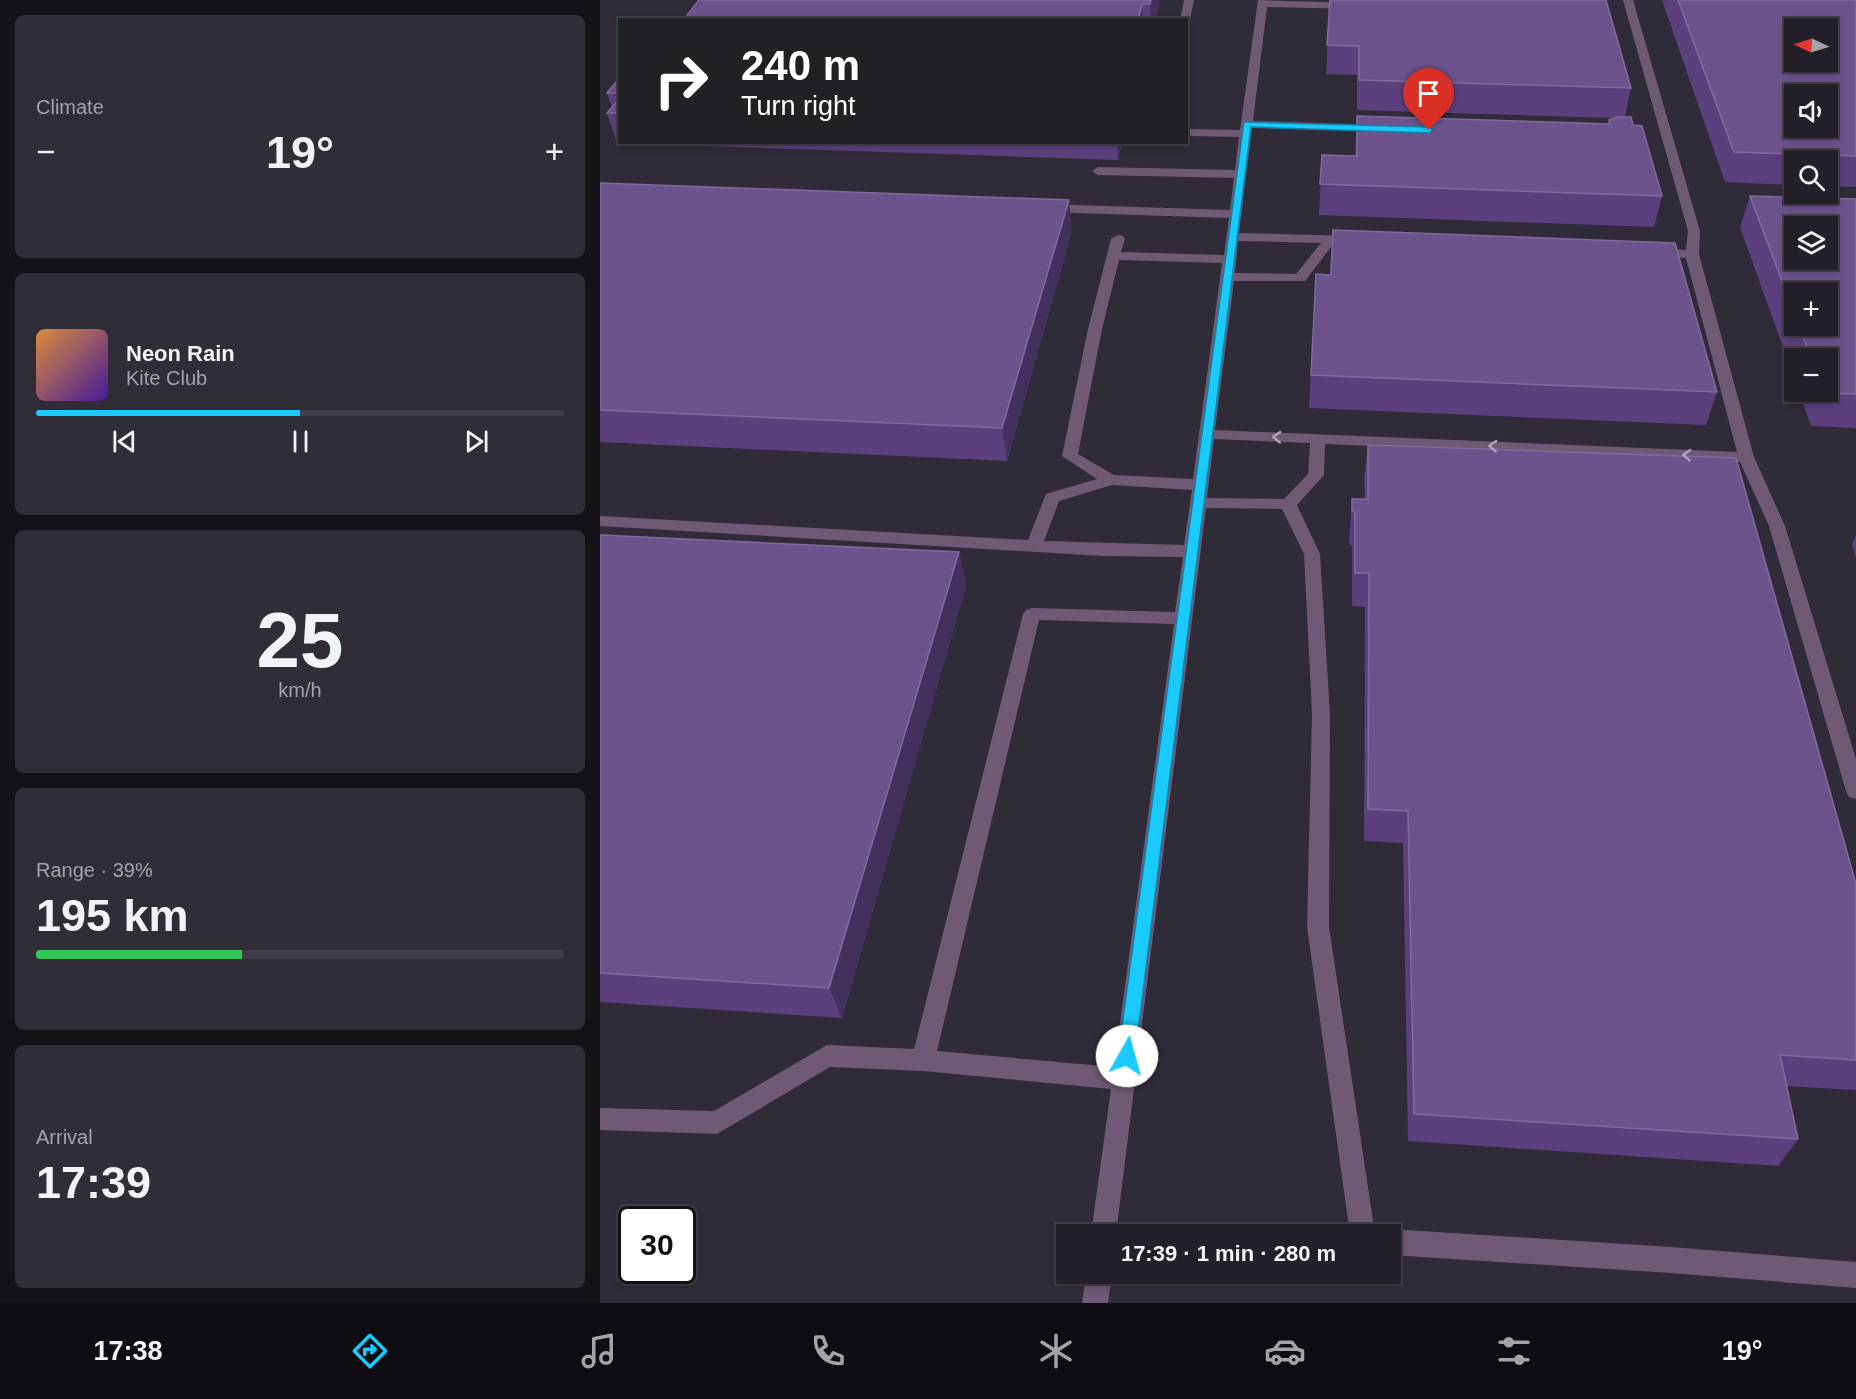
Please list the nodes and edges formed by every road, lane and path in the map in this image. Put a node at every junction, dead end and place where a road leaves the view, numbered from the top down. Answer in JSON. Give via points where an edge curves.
{"nodes":[{"id":1,"x":1189,"y":0,"type":"edge"},
{"id":2,"x":1628,"y":0,"type":"edge"},
{"id":3,"x":1262,"y":2,"type":"edge"},
{"id":4,"x":1366,"y":7,"type":"edge"},
{"id":5,"x":1185,"y":18,"type":"edge"},
{"id":6,"x":1246,"y":129,"type":"junction"},
{"id":7,"x":1388,"y":129,"type":"edge"},
{"id":8,"x":1188,"y":132,"type":"edge"},
{"id":9,"x":1098,"y":171,"type":"dead end"},
{"id":10,"x":1240,"y":174,"type":"junction"},
{"id":11,"x":1027,"y":207,"type":"edge"},
{"id":12,"x":1235,"y":214,"type":"junction"},
{"id":13,"x":1232,"y":237,"type":"junction"},
{"id":14,"x":1118,"y":239,"type":"dead end"},
{"id":15,"x":1331,"y":239,"type":"junction"},
{"id":16,"x":1366,"y":241,"type":"edge"},
{"id":17,"x":1644,"y":252,"type":"edge"},
{"id":18,"x":1692,"y":254,"type":"junction"},
{"id":19,"x":1113,"y":256,"type":"junction"},
{"id":20,"x":1229,"y":259,"type":"junction"},
{"id":21,"x":1227,"y":277,"type":"junction"},
{"id":22,"x":1207,"y":434,"type":"junction"},
{"id":23,"x":1318,"y":438,"type":"junction"},
{"id":24,"x":1746,"y":457,"type":"junction"},
{"id":25,"x":1111,"y":480,"type":"junction"},
{"id":26,"x":1200,"y":485,"type":"junction"},
{"id":27,"x":1198,"y":503,"type":"junction"},
{"id":28,"x":1288,"y":504,"type":"junction"},
{"id":29,"x":600,"y":520,"type":"edge"},
{"id":30,"x":1034,"y":546,"type":"junction"},
{"id":31,"x":1192,"y":551,"type":"junction"},
{"id":32,"x":1183,"y":618,"type":"junction"},
{"id":33,"x":1856,"y":791,"type":"edge"},
{"id":34,"x":923,"y":1060,"type":"junction"},
{"id":35,"x":1124,"y":1079,"type":"junction"},
{"id":36,"x":600,"y":1119,"type":"edge"},
{"id":37,"x":1105,"y":1224,"type":"edge"},
{"id":38,"x":1362,"y":1224,"type":"edge"},
{"id":39,"x":1401,"y":1243,"type":"edge"},
{"id":40,"x":1856,"y":1275,"type":"edge"},
{"id":41,"x":1098,"y":1284,"type":"edge"},
{"id":42,"x":1095,"y":1303,"type":"edge"}],
"edges":[{"from":1,"to":5,"type":"street"},
{"from":2,"to":18,"type":"street","via":[[1694,231]]},
{"from":3,"to":4,"type":"street"},
{"from":3,"to":6,"type":"street"},
{"from":6,"to":7,"type":"street"},
{"from":6,"to":8,"type":"street"},
{"from":6,"to":10,"type":"street"},
{"from":9,"to":10,"type":"street"},
{"from":10,"to":12,"type":"street"},
{"from":11,"to":12,"type":"street"},
{"from":12,"to":13,"type":"street"},
{"from":13,"to":15,"type":"street"},
{"from":13,"to":20,"type":"street"},
{"from":14,"to":19,"type":"street"},
{"from":15,"to":16,"type":"street"},
{"from":15,"to":21,"type":"street","via":[[1300,278]]},
{"from":17,"to":18,"type":"street"},
{"from":18,"to":24,"type":"street"},
{"from":19,"to":20,"type":"street"},
{"from":19,"to":25,"type":"street","via":[[1071,456]]},
{"from":20,"to":21,"type":"street"},
{"from":21,"to":22,"type":"street"},
{"from":23,"to":22,"type":"street","one_way":true},
{"from":22,"to":26,"type":"street"},
{"from":24,"to":23,"type":"street","one_way":true},
{"from":23,"to":28,"type":"street","via":[[1316,475]]},
{"from":24,"to":33,"type":"street","via":[[1777,526]]},
{"from":25,"to":26,"type":"street"},
{"from":25,"to":30,"type":"street","via":[[1052,498]]},
{"from":26,"to":27,"type":"street"},
{"from":27,"to":28,"type":"street"},
{"from":27,"to":31,"type":"street"},
{"from":28,"to":38,"type":"street","via":[[1312,554],[1321,714],[1318,927]]},
{"from":29,"to":30,"type":"street"},
{"from":30,"to":31,"type":"street"},
{"from":31,"to":32,"type":"street"},
{"from":32,"to":34,"type":"street","via":[[1032,614]]},
{"from":32,"to":35,"type":"street"},
{"from":34,"to":35,"type":"street"},
{"from":34,"to":36,"type":"street","via":[[827,1056],[717,1123]]},
{"from":35,"to":37,"type":"street"},
{"from":39,"to":40,"type":"street"},
{"from":41,"to":42,"type":"street"}]}
